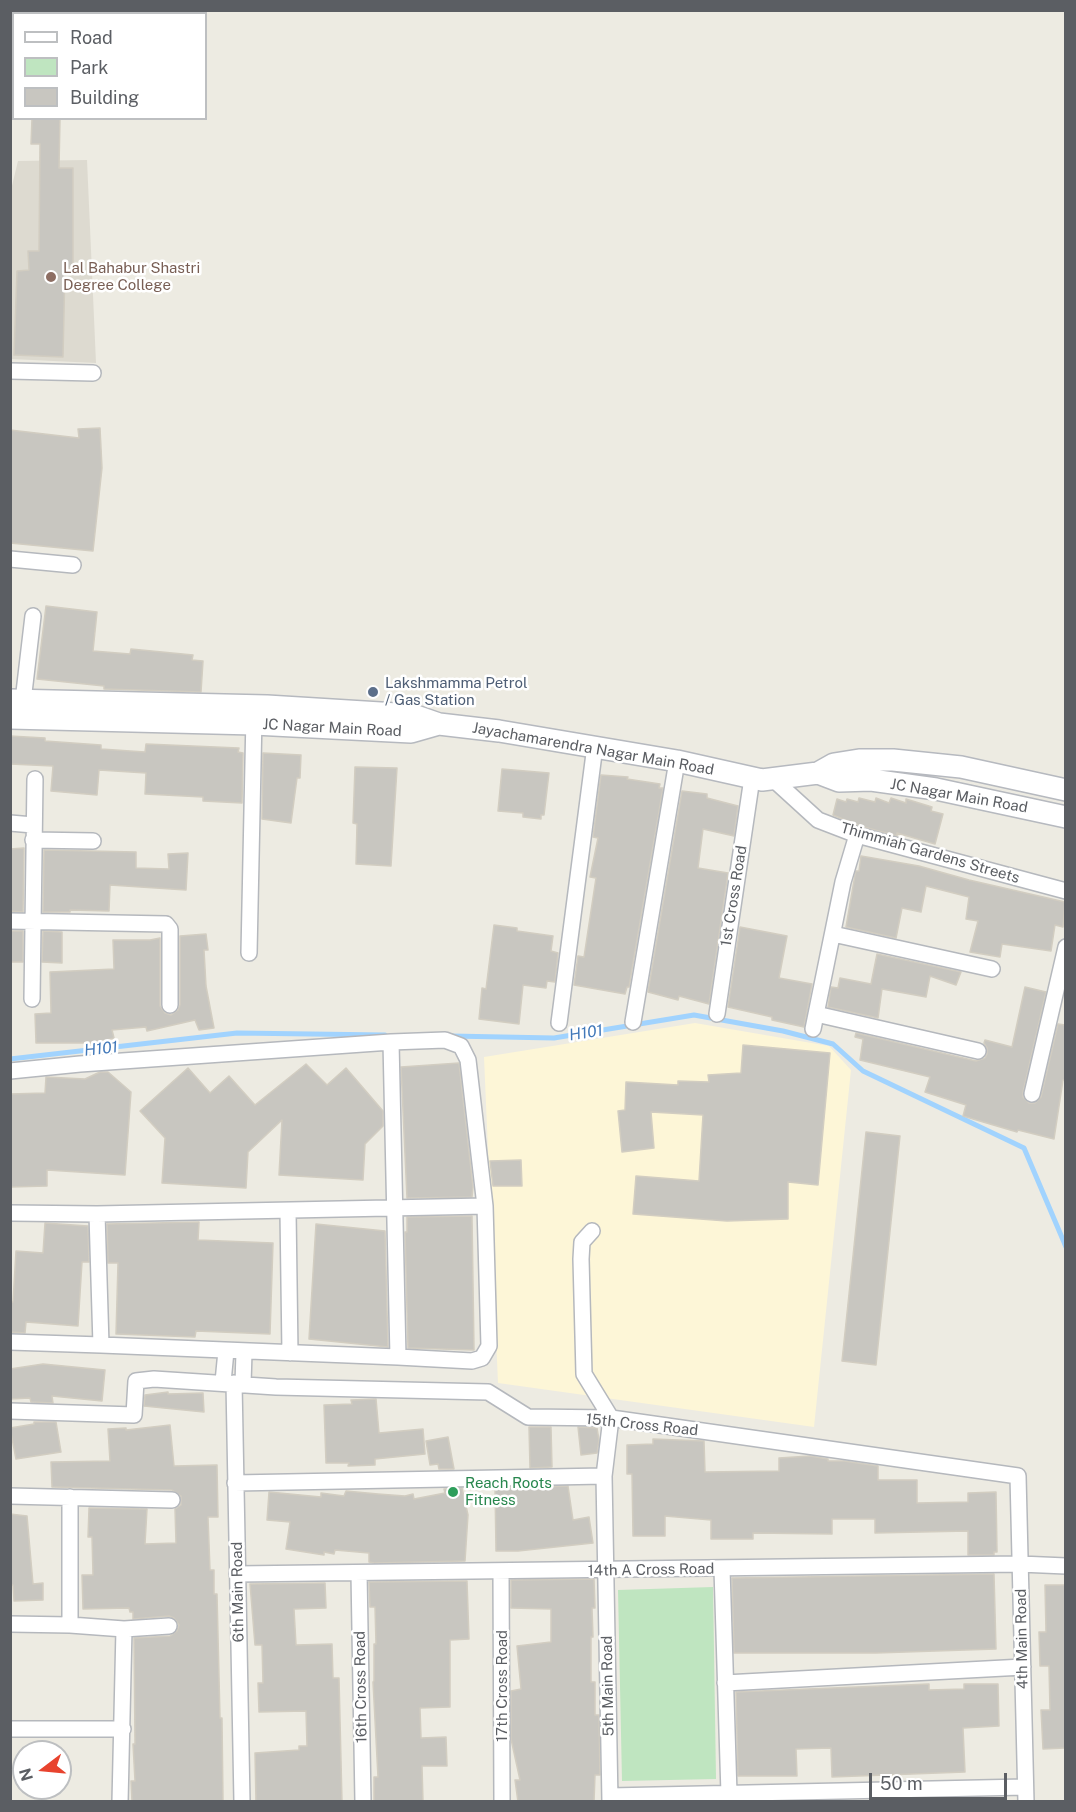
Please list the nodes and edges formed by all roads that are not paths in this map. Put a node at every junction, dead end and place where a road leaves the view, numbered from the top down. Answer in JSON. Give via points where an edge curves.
{"nodes":[{"id":1,"x":10,"y":371,"type":"edge"},
{"id":2,"x":93,"y":373,"type":"dead end"},
{"id":3,"x":10,"y":559,"type":"edge"},
{"id":4,"x":73,"y":565,"type":"dead end"},
{"id":5,"x":33,"y":616,"type":"dead end"},
{"id":6,"x":15,"y":706,"type":"edge"},
{"id":7,"x":254,"y":715,"type":"junction"},
{"id":8,"x":439,"y":724,"type":"joint"},
{"id":9,"x":595,"y":746,"type":"junction"},
{"id":10,"x":677,"y":760,"type":"junction"},
{"id":11,"x":818,"y":773,"type":"junction"},
{"id":12,"x":752,"y":778,"type":"junction"},
{"id":13,"x":35,"y":779,"type":"dead end"},
{"id":14,"x":773,"y":779,"type":"junction"},
{"id":15,"x":1065,"y":790,"type":"edge"},
{"id":16,"x":1065,"y":816,"type":"edge"},
{"id":17,"x":10,"y":823,"type":"edge"},
{"id":18,"x":33,"y":832,"type":"junction"},
{"id":19,"x":857,"y":834,"type":"junction"},
{"id":20,"x":93,"y":841,"type":"dead end"},
{"id":21,"x":1065,"y":891,"type":"edge"},
{"id":22,"x":10,"y":921,"type":"edge"},
{"id":23,"x":33,"y":922,"type":"junction"},
{"id":24,"x":833,"y":934,"type":"junction"},
{"id":25,"x":1065,"y":947,"type":"edge"},
{"id":26,"x":249,"y":953,"type":"dead end"},
{"id":27,"x":992,"y":969,"type":"dead end"},
{"id":28,"x":32,"y":999,"type":"dead end"},
{"id":29,"x":170,"y":1005,"type":"dead end"},
{"id":30,"x":717,"y":1014,"type":"dead end"},
{"id":31,"x":633,"y":1022,"type":"dead end"},
{"id":32,"x":559,"y":1023,"type":"dead end"},
{"id":33,"x":391,"y":1042,"type":"junction"},
{"id":34,"x":978,"y":1052,"type":"dead end"},
{"id":35,"x":10,"y":1071,"type":"edge"},
{"id":36,"x":1032,"y":1094,"type":"dead end"},
{"id":37,"x":485,"y":1206,"type":"junction"},
{"id":38,"x":396,"y":1207,"type":"junction"},
{"id":39,"x":288,"y":1211,"type":"junction"},
{"id":40,"x":10,"y":1213,"type":"edge"},
{"id":41,"x":97,"y":1214,"type":"junction"},
{"id":42,"x":592,"y":1231,"type":"dead end"},
{"id":43,"x":10,"y":1342,"type":"edge"},
{"id":44,"x":101,"y":1346,"type":"junction"},
{"id":45,"x":226,"y":1351,"type":"junction"},
{"id":46,"x":244,"y":1352,"type":"junction"},
{"id":47,"x":290,"y":1353,"type":"junction"},
{"id":48,"x":398,"y":1357,"type":"junction"},
{"id":49,"x":233,"y":1383,"type":"junction"},
{"id":50,"x":10,"y":1411,"type":"edge"},
{"id":51,"x":611,"y":1418,"type":"junction"},
{"id":52,"x":604,"y":1476,"type":"junction"},
{"id":53,"x":1018,"y":1476,"type":"joint"},
{"id":54,"x":235,"y":1484,"type":"junction"},
{"id":55,"x":10,"y":1496,"type":"edge"},
{"id":56,"x":70,"y":1497,"type":"junction"},
{"id":57,"x":172,"y":1500,"type":"dead end"},
{"id":58,"x":1020,"y":1564,"type":"junction"},
{"id":59,"x":1065,"y":1566,"type":"edge"},
{"id":60,"x":722,"y":1569,"type":"junction"},
{"id":61,"x":606,"y":1570,"type":"junction"},
{"id":62,"x":501,"y":1571,"type":"junction"},
{"id":63,"x":359,"y":1573,"type":"junction"},
{"id":64,"x":237,"y":1574,"type":"junction"},
{"id":65,"x":10,"y":1624,"type":"edge"},
{"id":66,"x":70,"y":1625,"type":"junction"},
{"id":67,"x":169,"y":1626,"type":"dead end"},
{"id":68,"x":124,"y":1629,"type":"junction"},
{"id":69,"x":1023,"y":1667,"type":"junction"},
{"id":70,"x":725,"y":1683,"type":"junction"},
{"id":71,"x":10,"y":1729,"type":"edge"},
{"id":72,"x":123,"y":1729,"type":"junction"},
{"id":73,"x":729,"y":1794,"type":"junction"},
{"id":74,"x":1025,"y":1794,"type":"edge"},
{"id":75,"x":610,"y":1799,"type":"edge"},
{"id":76,"x":120,"y":1802,"type":"edge"},
{"id":77,"x":242,"y":1802,"type":"edge"},
{"id":78,"x":363,"y":1802,"type":"edge"},
{"id":79,"x":502,"y":1802,"type":"edge"}],
"edges":[{"from":1,"to":2,"type":"street"},
{"from":3,"to":4,"type":"street"},
{"from":5,"to":6,"type":"street"},
{"from":6,"to":7,"type":"main road","name":"JC Nagar Main Road"},
{"from":7,"to":8,"type":"main road","name":"JC Nagar Main Road","via":[[414,715]]},
{"from":7,"to":26,"type":"street"},
{"from":8,"to":9,"type":"main road","name":"Jayachamarendra Nagar Main Road"},
{"from":9,"to":10,"type":"main road","name":"Jayachamarendra Nagar Main Road"},
{"from":9,"to":32,"type":"street"},
{"from":10,"to":12,"type":"main road","name":"Jayachamarendra Nagar Main Road"},
{"from":10,"to":31,"type":"street"},
{"from":11,"to":14,"type":"main road","name":"Jayachamarendra Nagar Main Road"},
{"from":11,"to":15,"type":"main road","name":"JC Nagar Main Road","via":[[834,764],[893,760],[961,768]]},
{"from":11,"to":16,"type":"main road","name":"JC Nagar Main Road","via":[[838,781],[871,780],[936,789]]},
{"from":12,"to":14,"type":"main road","name":"Jayachamarendra Nagar Main Road"},
{"from":12,"to":30,"type":"street","name":"1st Cross Road"},
{"from":13,"to":18,"type":"street"},
{"from":14,"to":19,"type":"street","name":"Thimmiah Gardens Streets","via":[[818,820]]},
{"from":17,"to":18,"type":"street"},
{"from":18,"to":20,"type":"street"},
{"from":18,"to":23,"type":"street"},
{"from":19,"to":21,"type":"street","name":"Thimmiah Gardens Streets"},
{"from":19,"to":24,"type":"street"},
{"from":22,"to":23,"type":"street"},
{"from":23,"to":28,"type":"street"},
{"from":23,"to":29,"type":"street","via":[[166,924],[170,929]]},
{"from":24,"to":27,"type":"street"},
{"from":24,"to":34,"type":"street","via":[[815,1022]]},
{"from":25,"to":36,"type":"street"},
{"from":33,"to":35,"type":"street"},
{"from":33,"to":37,"type":"street","via":[[445,1040],[461,1046],[468,1060]]},
{"from":33,"to":38,"type":"street"},
{"from":37,"to":38,"type":"street"},
{"from":37,"to":48,"type":"street","via":[[489,1346],[482,1358],[472,1361]]},
{"from":38,"to":39,"type":"street"},
{"from":38,"to":48,"type":"street"},
{"from":39,"to":41,"type":"street"},
{"from":39,"to":47,"type":"street"},
{"from":40,"to":41,"type":"street"},
{"from":41,"to":44,"type":"street"},
{"from":42,"to":51,"type":"street","via":[[582,1242],[581,1259],[584,1374]]},
{"from":43,"to":44,"type":"street"},
{"from":44,"to":45,"type":"street"},
{"from":45,"to":46,"type":"street"},
{"from":45,"to":49,"type":"street"},
{"from":46,"to":47,"type":"street"},
{"from":46,"to":49,"type":"street"},
{"from":47,"to":48,"type":"street"},
{"from":49,"to":50,"type":"street","name":"15th Cross Road","via":[[136,1381],[134,1415]]},
{"from":49,"to":51,"type":"street","name":"15th Cross Road","via":[[488,1392],[528,1417]]},
{"from":49,"to":54,"type":"street","name":"6th Main Road"},
{"from":51,"to":52,"type":"street","name":"5th Main Road"},
{"from":51,"to":53,"type":"street","name":"15th Cross Road"},
{"from":52,"to":54,"type":"street"},
{"from":52,"to":61,"type":"street","name":"5th Main Road"},
{"from":53,"to":58,"type":"street","name":"4th Main Road"},
{"from":54,"to":64,"type":"street","name":"6th Main Road"},
{"from":55,"to":56,"type":"street"},
{"from":56,"to":57,"type":"street"},
{"from":56,"to":66,"type":"street"},
{"from":58,"to":59,"type":"street","name":"14th A Cross Road"},
{"from":58,"to":60,"type":"street","name":"14th A Cross Road"},
{"from":58,"to":69,"type":"street","name":"4th Main Road"},
{"from":60,"to":61,"type":"street","name":"14th A Cross Road"},
{"from":60,"to":70,"type":"street"},
{"from":61,"to":62,"type":"street","name":"14th A Cross Road"},
{"from":61,"to":75,"type":"street","name":"5th Main Road"},
{"from":62,"to":63,"type":"street","name":"14th A Cross Road"},
{"from":62,"to":79,"type":"street","name":"17th Cross Road"},
{"from":63,"to":64,"type":"street","name":"14th A Cross Road"},
{"from":63,"to":78,"type":"street","name":"16th Cross Road"},
{"from":64,"to":77,"type":"street","name":"6th Main Road"},
{"from":65,"to":66,"type":"street"},
{"from":66,"to":68,"type":"street"},
{"from":67,"to":68,"type":"street"},
{"from":68,"to":72,"type":"street"},
{"from":69,"to":70,"type":"street"},
{"from":69,"to":74,"type":"street","name":"4th Main Road"},
{"from":70,"to":73,"type":"street"},
{"from":71,"to":72,"type":"street"},
{"from":72,"to":76,"type":"street"},
{"from":73,"to":74,"type":"street"},
{"from":73,"to":75,"type":"street"}]}
